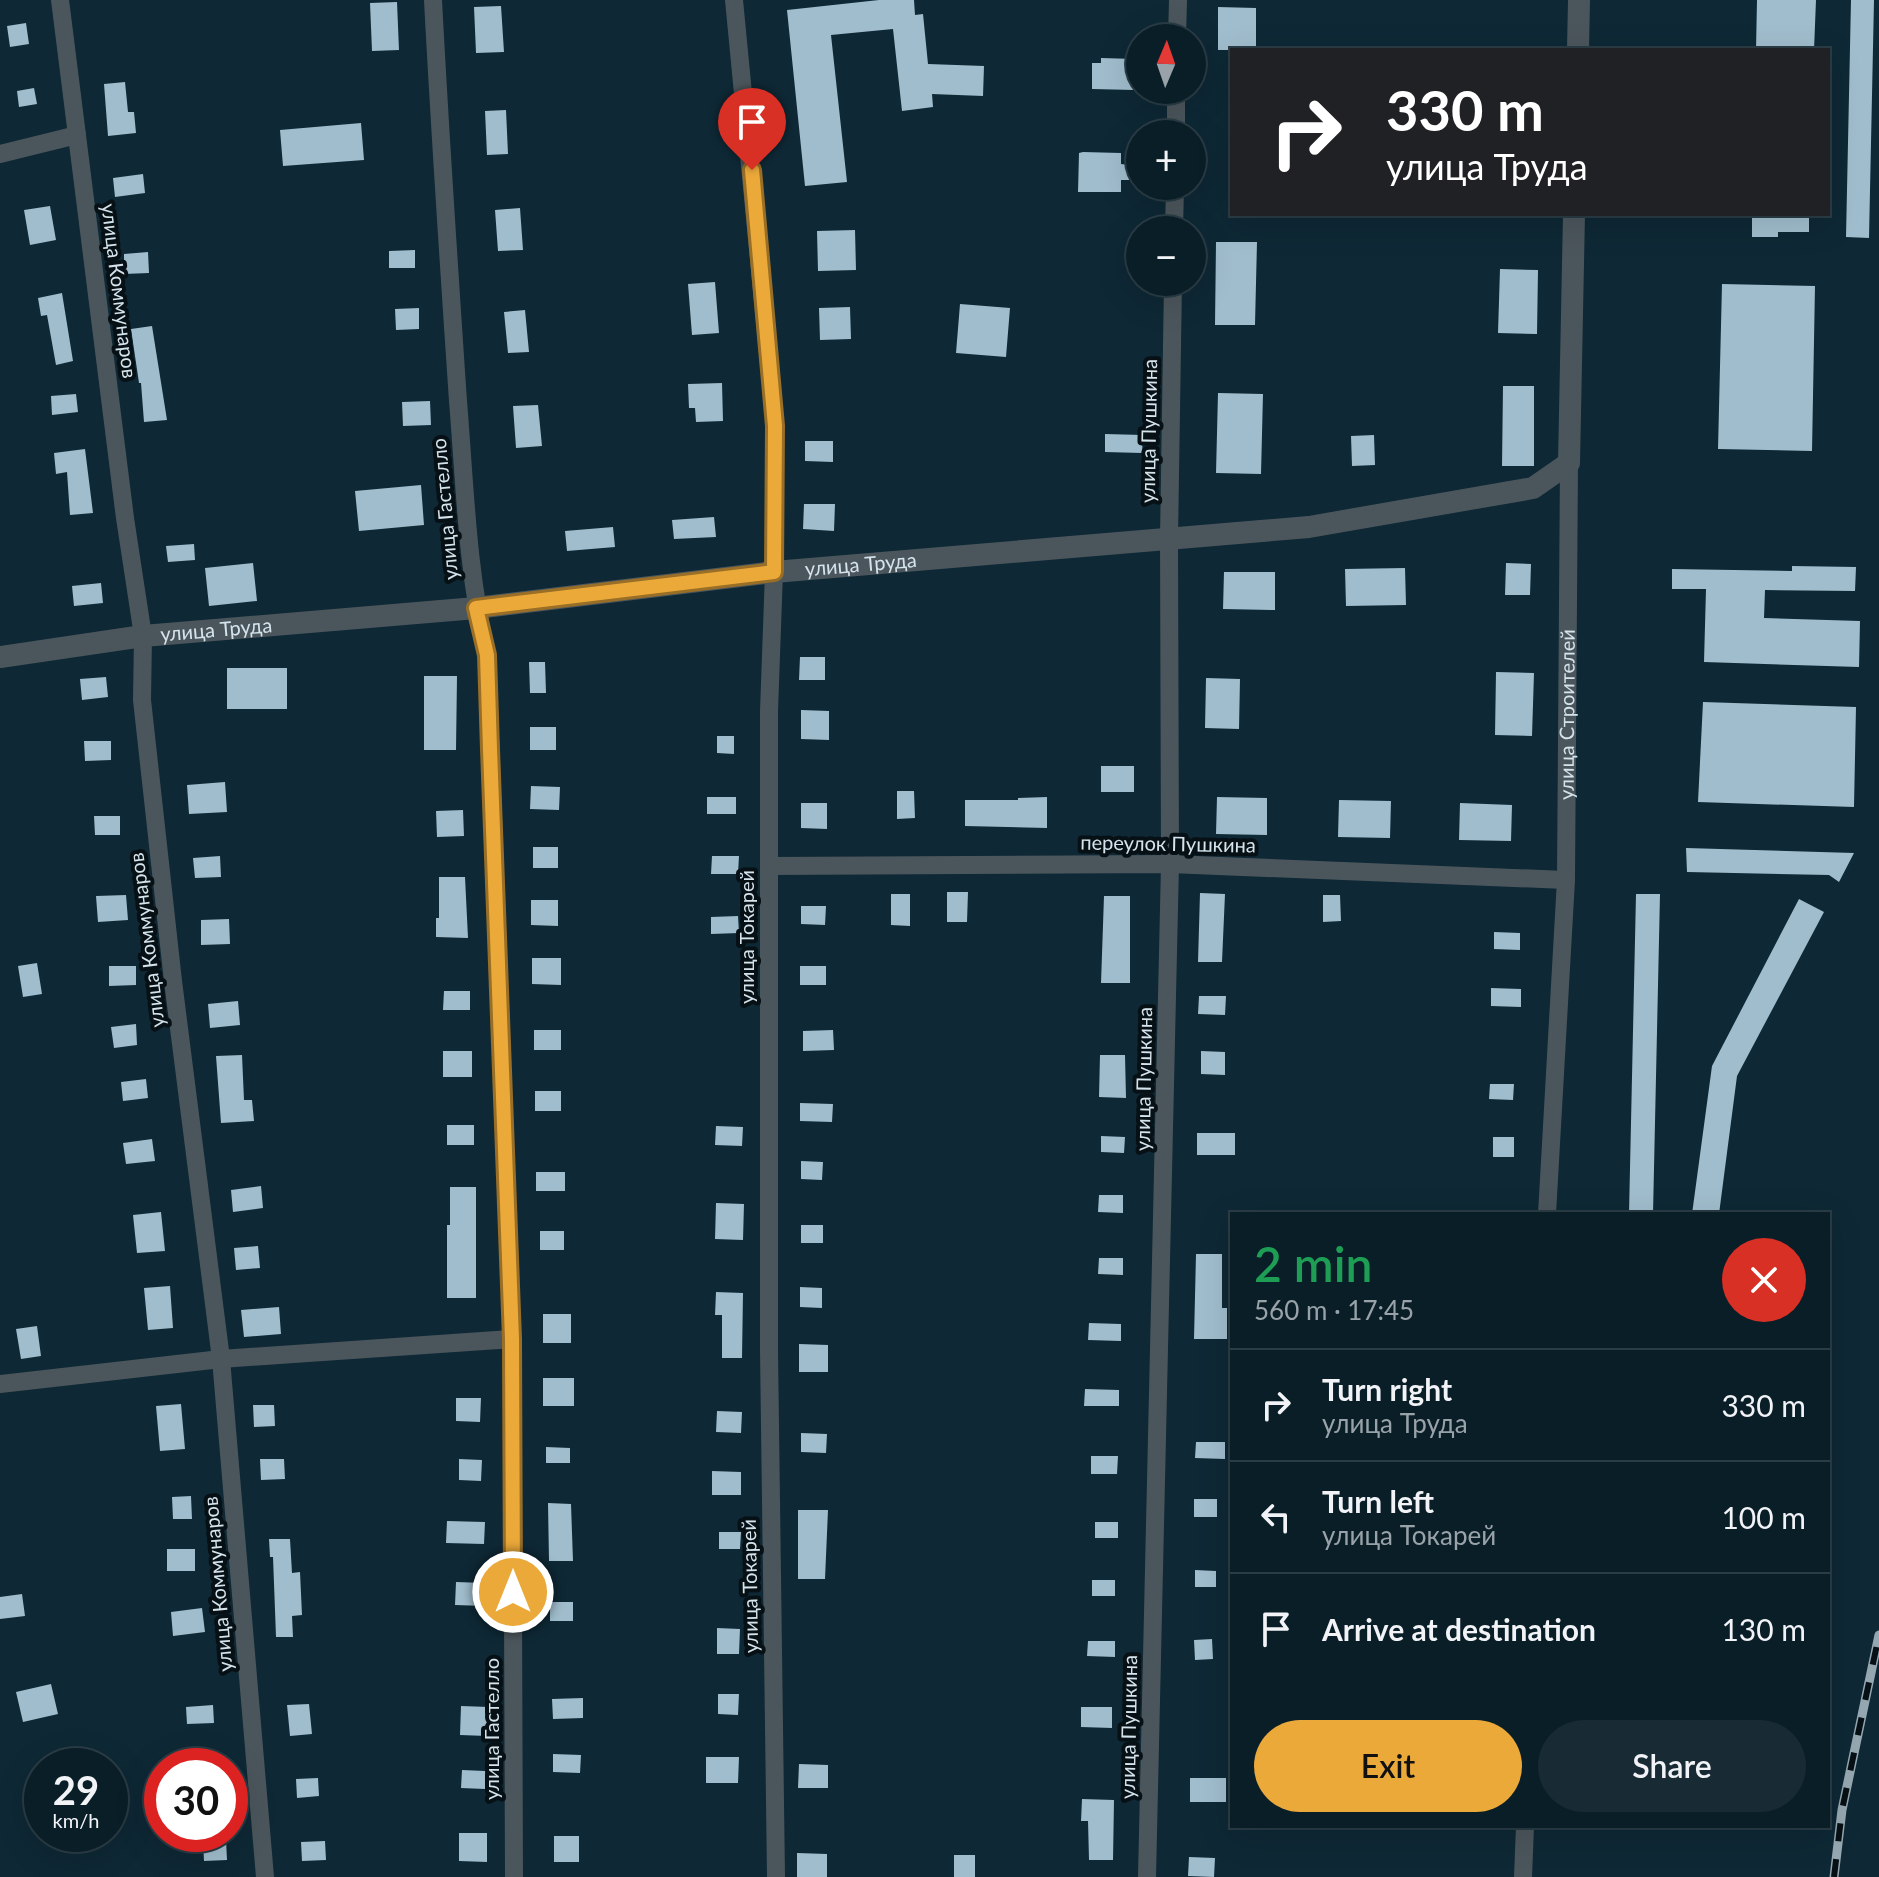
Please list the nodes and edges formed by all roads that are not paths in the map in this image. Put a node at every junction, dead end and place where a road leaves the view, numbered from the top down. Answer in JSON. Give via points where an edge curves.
{"nodes":[{"id":1,"x":60,"y":0,"type":"edge"},
{"id":2,"x":433,"y":0,"type":"edge"},
{"id":3,"x":734,"y":0,"type":"edge"},
{"id":4,"x":1178,"y":0,"type":"edge"},
{"id":5,"x":1579,"y":0,"type":"edge"},
{"id":6,"x":1177,"y":24,"type":"edge"},
{"id":7,"x":1578,"y":48,"type":"edge"},
{"id":8,"x":77,"y":135,"type":"junction"},
{"id":9,"x":0,"y":154,"type":"edge"},
{"id":10,"x":1574,"y":216,"type":"edge"},
{"id":11,"x":1173,"y":296,"type":"edge"},
{"id":12,"x":1569,"y":463,"type":"junction"},
{"id":13,"x":1169,"y":539,"type":"junction"},
{"id":14,"x":774,"y":572,"type":"junction"},
{"id":15,"x":476,"y":608,"type":"junction"},
{"id":16,"x":143,"y":636,"type":"junction"},
{"id":17,"x":0,"y":657,"type":"edge"},
{"id":18,"x":1170,"y":864,"type":"junction"},
{"id":19,"x":769,"y":866,"type":"junction"},
{"id":20,"x":1566,"y":880,"type":"junction"},
{"id":21,"x":1547,"y":1212,"type":"edge"},
{"id":22,"x":512,"y":1339,"type":"junction"},
{"id":23,"x":221,"y":1359,"type":"junction"},
{"id":24,"x":0,"y":1384,"type":"edge"},
{"id":25,"x":1525,"y":1828,"type":"edge"},
{"id":26,"x":265,"y":1877,"type":"edge"},
{"id":27,"x":514,"y":1877,"type":"edge"},
{"id":28,"x":776,"y":1877,"type":"edge"},
{"id":29,"x":1147,"y":1877,"type":"edge"},
{"id":30,"x":1523,"y":1877,"type":"edge"}],
"edges":[{"from":1,"to":8,"type":"street","name":"улица Коммунаров"},
{"from":2,"to":15,"type":"street","name":"улица Гастелло"},
{"from":3,"to":14,"type":"street","name":"улица Токарей","via":[[775,426]]},
{"from":4,"to":6,"type":"street"},
{"from":5,"to":7,"type":"street"},
{"from":8,"to":9,"type":"street"},
{"from":8,"to":16,"type":"street","name":"улица Коммунаров"},
{"from":10,"to":12,"type":"street","name":"улица Строителей"},
{"from":11,"to":13,"type":"street","name":"улица Пушкина"},
{"from":12,"to":13,"type":"street","name":"улица Труда","via":[[1533,488],[1309,527]]},
{"from":12,"to":20,"type":"street","name":"улица Строителей"},
{"from":13,"to":14,"type":"street","name":"улица Труда"},
{"from":13,"to":18,"type":"street","name":"улица Пушкина"},
{"from":14,"to":15,"type":"street","name":"улица Труда"},
{"from":14,"to":19,"type":"street","name":"улица Токарей"},
{"from":15,"to":16,"type":"street","name":"улица Труда"},
{"from":15,"to":22,"type":"street","name":"улица Гастелло","via":[[487,655]]},
{"from":16,"to":17,"type":"street","name":"улица Труда"},
{"from":16,"to":23,"type":"street","name":"улица Коммунаров","via":[[142,700]]},
{"from":18,"to":19,"type":"street","name":"переулок Пушкина"},
{"from":18,"to":20,"type":"street","name":"переулок Пушкина"},
{"from":18,"to":29,"type":"street","name":"улица Пушкина"},
{"from":19,"to":28,"type":"street","name":"улица Токарей"},
{"from":20,"to":21,"type":"street","name":"улица Строителей"},
{"from":22,"to":23,"type":"street"},
{"from":22,"to":27,"type":"street","name":"улица Гастелло"},
{"from":23,"to":24,"type":"street"},
{"from":23,"to":26,"type":"street","name":"улица Коммунаров"},
{"from":25,"to":30,"type":"street"}]}
